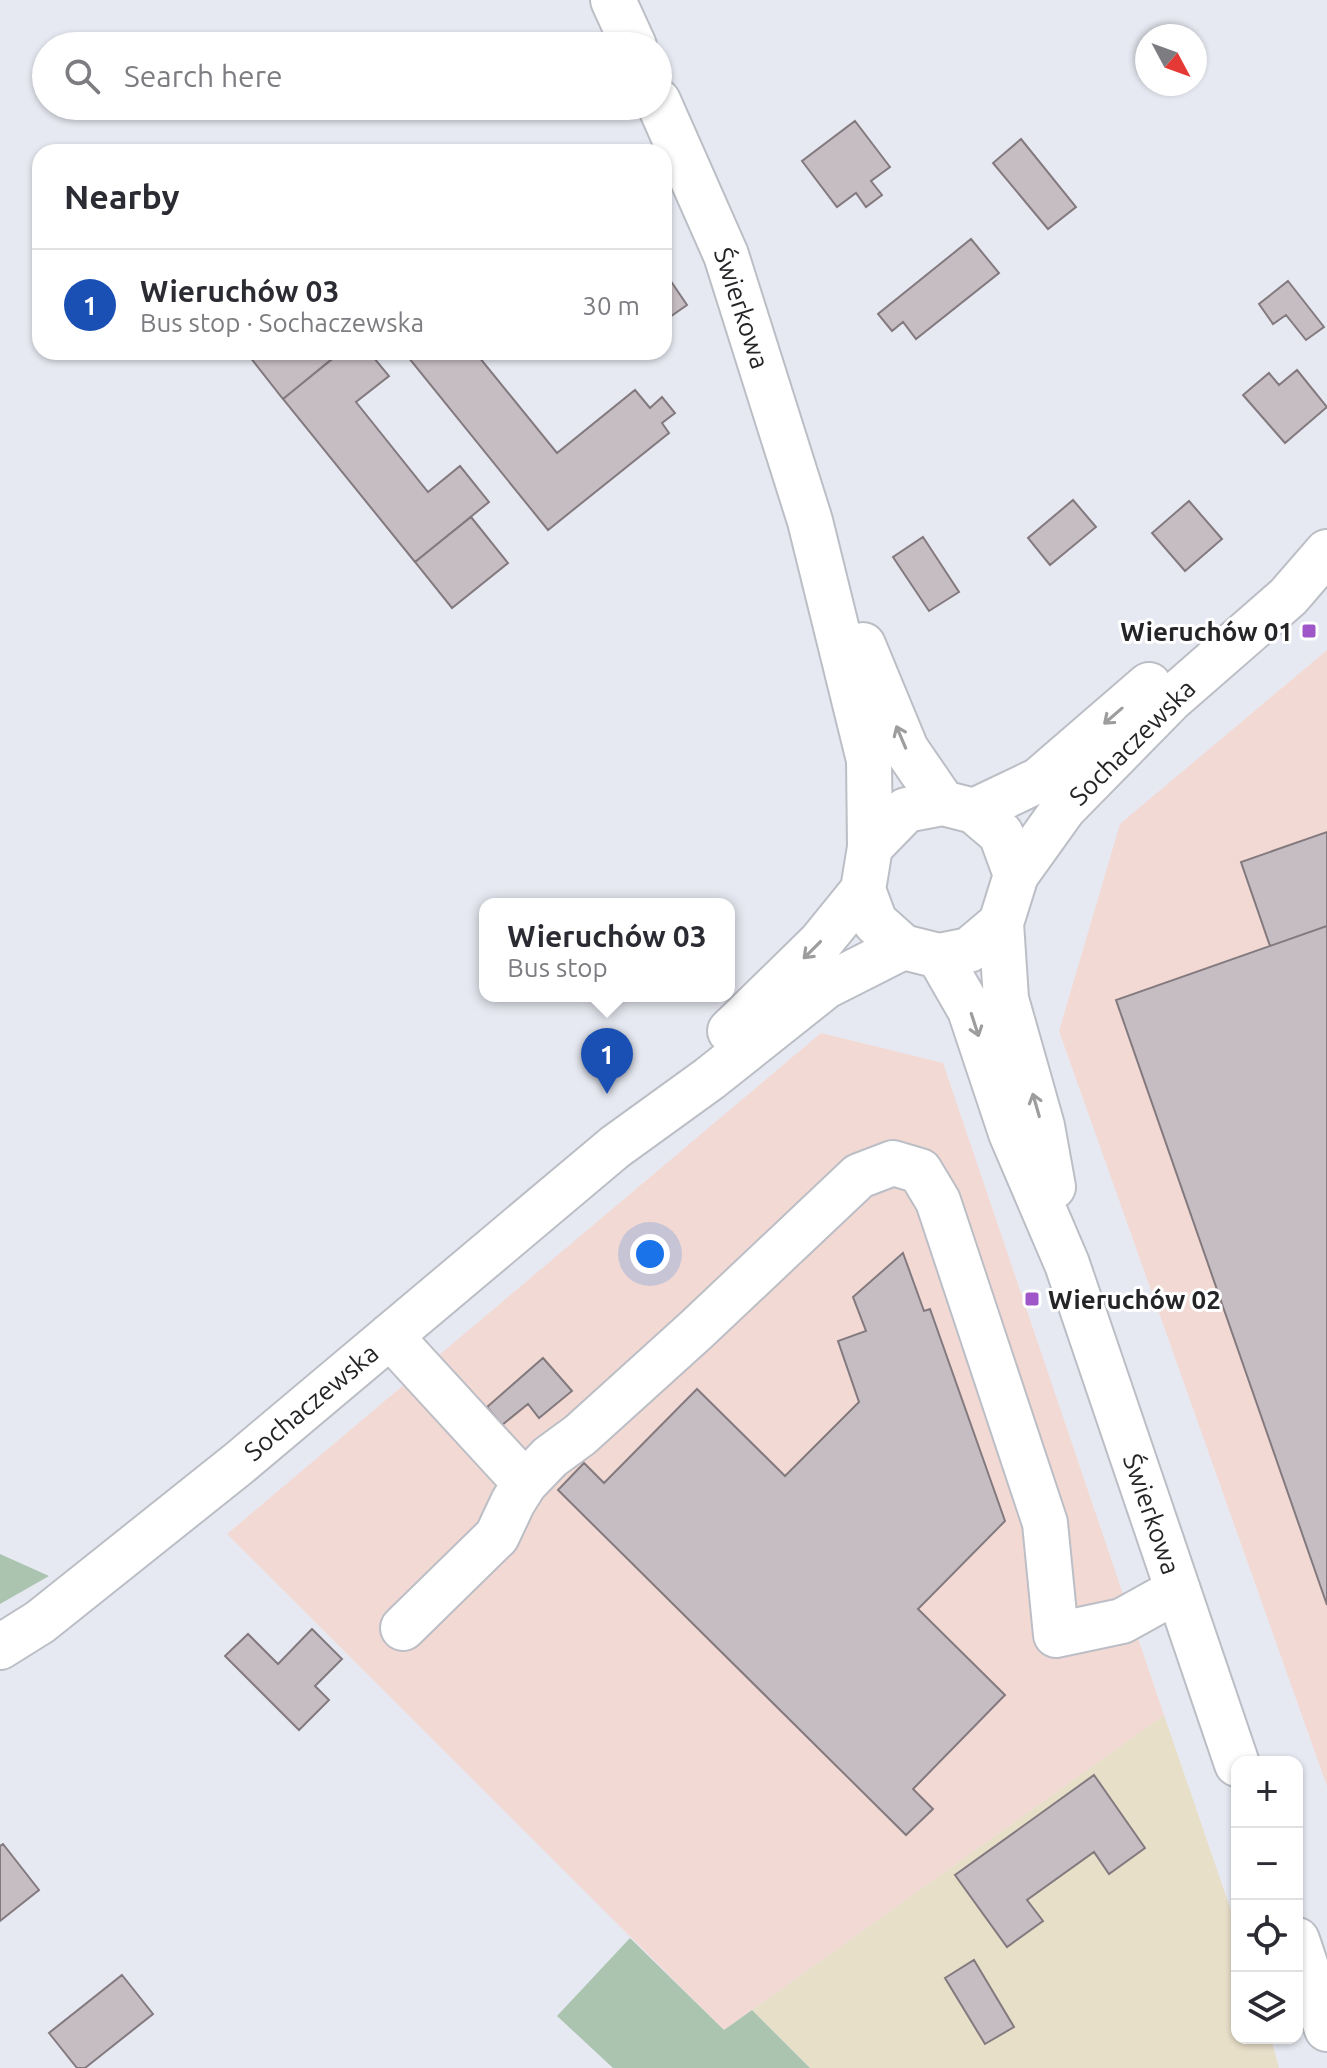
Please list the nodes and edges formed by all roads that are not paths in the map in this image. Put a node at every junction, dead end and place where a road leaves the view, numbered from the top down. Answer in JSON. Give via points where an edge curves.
{"nodes":[{"id":1,"x":613,"y":0,"type":"edge"},
{"id":2,"x":628,"y":32,"type":"edge"},
{"id":3,"x":666,"y":120,"type":"edge"},
{"id":4,"x":810,"y":521,"type":"junction"},
{"id":5,"x":1327,"y":545,"type":"edge"},
{"id":6,"x":1327,"y":552,"type":"edge"},
{"id":7,"x":958,"y":807,"type":"junction"},
{"id":8,"x":870,"y":847,"type":"junction"},
{"id":9,"x":1016,"y":875,"type":"junction"},
{"id":10,"x":863,"y":890,"type":"junction"},
{"id":11,"x":1001,"y":923,"type":"junction"},
{"id":12,"x":921,"y":952,"type":"junction"},
{"id":13,"x":615,"y":1147,"type":"junction"},
{"id":14,"x":1067,"y":1264,"type":"junction"},
{"id":15,"x":390,"y":1336,"type":"junction"},
{"id":16,"x":525,"y":1483,"type":"junction"},
{"id":17,"x":1178,"y":1590,"type":"junction"},
{"id":18,"x":403,"y":1628,"type":"dead end"},
{"id":19,"x":0,"y":1647,"type":"edge"},
{"id":20,"x":1234,"y":1756,"type":"edge"},
{"id":21,"x":1303,"y":1958,"type":"edge"},
{"id":22,"x":1327,"y":2029,"type":"edge"}],
"edges":[{"from":1,"to":2,"type":"street"},
{"from":3,"to":4,"type":"street","name":"Świerkowa","via":[[726,255]]},
{"from":7,"to":4,"type":"street","name":"Świerkowa","one_way":true,"via":[[906,749]]},
{"from":4,"to":8,"type":"street","name":"Świerkowa","via":[[869,760]]},
{"from":5,"to":7,"type":"street","name":"Sochaczewska","one_way":true,"via":[[1195,645],[1039,780]]},
{"from":6,"to":9,"type":"street","name":"Sochaczewska","via":[[1288,597],[1170,700],[1064,808]]},
{"from":7,"to":8,"type":"street","via":[[906,810]]},
{"from":7,"to":9,"type":"street","via":[[1001,834]]},
{"from":8,"to":10,"type":"street"},
{"from":9,"to":11,"type":"street"},
{"from":10,"to":12,"type":"street","via":[[875,922]]},
{"from":10,"to":13,"type":"street","name":"Sochaczewska","one_way":true,"via":[[820,943]]},
{"from":11,"to":12,"type":"street","via":[[969,950]]},
{"from":14,"to":11,"type":"street","name":"Świerkowa","one_way":true,"via":[[1042,1126],[1006,999]]},
{"from":12,"to":13,"type":"street","name":"Sochaczewska","via":[[826,986]]},
{"from":12,"to":14,"type":"street","name":"Świerkowa","one_way":true,"via":[[970,1010],[1011,1133]]},
{"from":13,"to":15,"type":"street","name":"Sochaczewska"},
{"from":14,"to":17,"type":"street","name":"Świerkowa"},
{"from":15,"to":16,"type":"street"},
{"from":15,"to":19,"type":"street","name":"Sochaczewska","via":[[40,1622]]},
{"from":16,"to":17,"type":"street","via":[[859,1176],[893,1163],[920,1171],[938,1201],[1045,1523],[1056,1635],[1122,1621]]},
{"from":16,"to":18,"type":"street","via":[[497,1536]]},
{"from":17,"to":20,"type":"street","name":"Świerkowa"},
{"from":21,"to":22,"type":"street"}]}
